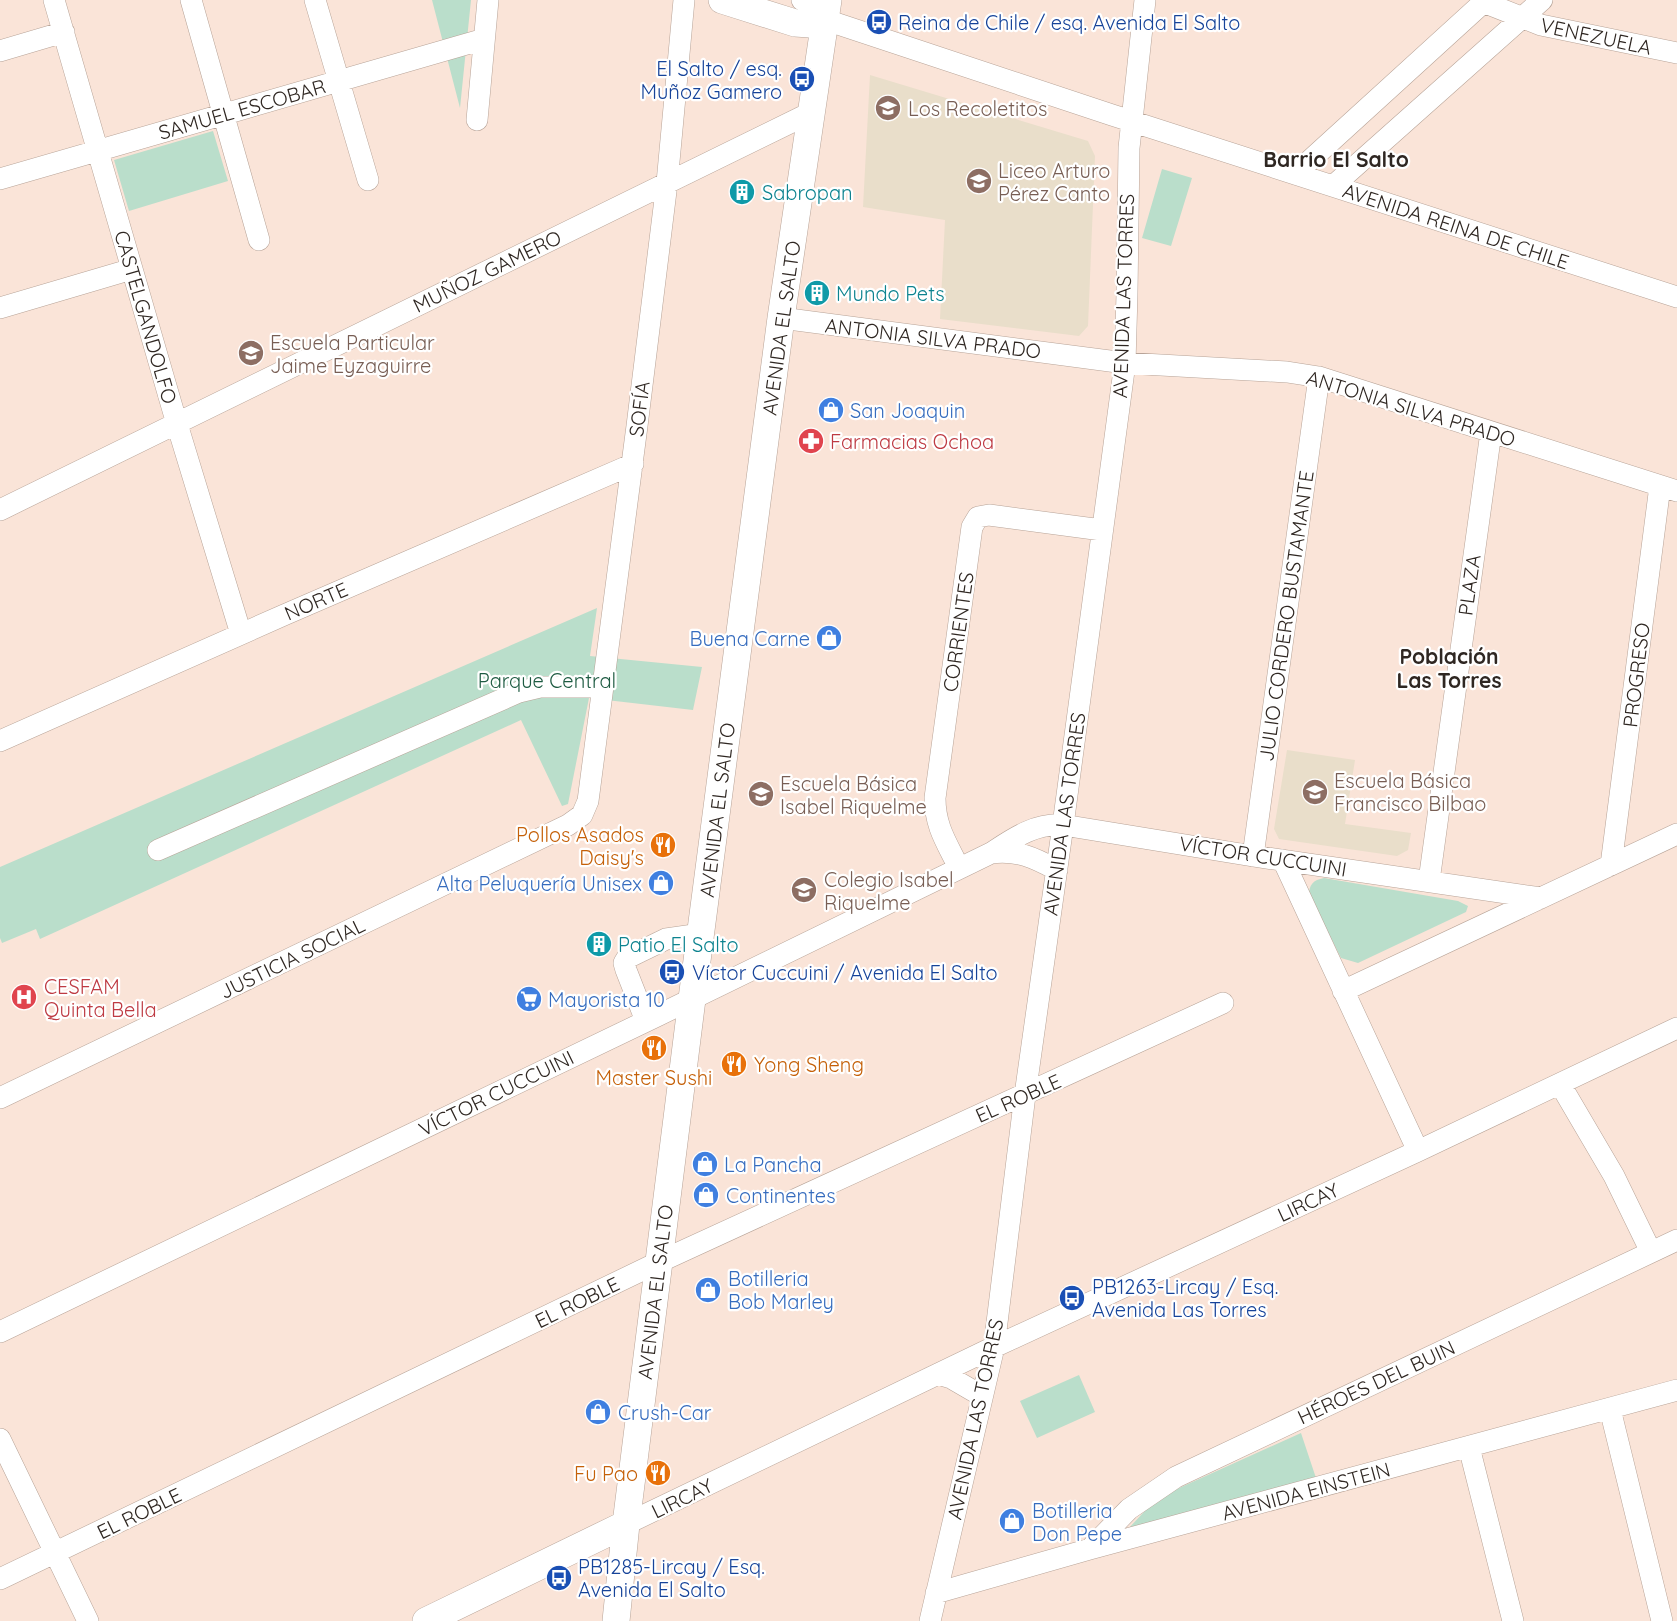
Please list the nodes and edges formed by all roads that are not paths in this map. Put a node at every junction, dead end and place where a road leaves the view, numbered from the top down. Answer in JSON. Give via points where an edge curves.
{"nodes":[{"id":1,"x":54,"y":0,"type":"edge"},
{"id":2,"x":191,"y":0,"type":"edge"},
{"id":3,"x":315,"y":0,"type":"edge"},
{"id":4,"x":488,"y":0,"type":"edge"},
{"id":5,"x":684,"y":0,"type":"edge"},
{"id":6,"x":722,"y":0,"type":"edge"},
{"id":7,"x":802,"y":0,"type":"edge"},
{"id":8,"x":1145,"y":0,"type":"edge"},
{"id":9,"x":1542,"y":0,"type":"edge"},
{"id":10,"x":1485,"y":1,"type":"edge"},
{"id":11,"x":827,"y":10,"type":"edge"},
{"id":12,"x":1522,"y":18,"type":"junction"},
{"id":13,"x":64,"y":32,"type":"junction"},
{"id":14,"x":484,"y":39,"type":"junction"},
{"id":15,"x":0,"y":51,"type":"edge"},
{"id":16,"x":1677,"y":53,"type":"edge"},
{"id":17,"x":339,"y":81,"type":"junction"},
{"id":18,"x":812,"y":112,"type":"junction"},
{"id":19,"x":223,"y":114,"type":"junction"},
{"id":20,"x":477,"y":120,"type":"dead end"},
{"id":21,"x":1131,"y":121,"type":"junction"},
{"id":22,"x":98,"y":150,"type":"junction"},
{"id":23,"x":1295,"y":174,"type":"junction"},
{"id":24,"x":0,"y":179,"type":"edge"},
{"id":25,"x":368,"y":180,"type":"dead end"},
{"id":26,"x":667,"y":183,"type":"junction"},
{"id":27,"x":1333,"y":186,"type":"junction"},
{"id":28,"x":259,"y":240,"type":"dead end"},
{"id":29,"x":132,"y":269,"type":"junction"},
{"id":30,"x":1677,"y":297,"type":"edge"},
{"id":31,"x":0,"y":308,"type":"edge"},
{"id":32,"x":782,"y":318,"type":"junction"},
{"id":33,"x":1125,"y":363,"type":"junction"},
{"id":34,"x":1319,"y":377,"type":"junction"},
{"id":35,"x":177,"y":424,"type":"junction"},
{"id":36,"x":1491,"y":432,"type":"junction"},
{"id":37,"x":633,"y":464,"type":"junction"},
{"id":38,"x":1669,"y":489,"type":"edge"},
{"id":39,"x":0,"y":510,"type":"edge"},
{"id":40,"x":1102,"y":530,"type":"junction"},
{"id":41,"x":241,"y":634,"type":"junction"},
{"id":42,"x":603,"y":687,"type":"junction"},
{"id":43,"x":0,"y":741,"type":"edge"},
{"id":44,"x":582,"y":815,"type":"joint"},
{"id":45,"x":1064,"y":825,"type":"junction"},
{"id":46,"x":1677,"y":834,"type":"edge"},
{"id":47,"x":158,"y":850,"type":"dead end"},
{"id":48,"x":991,"y":853,"type":"junction"},
{"id":49,"x":1253,"y":856,"type":"junction"},
{"id":50,"x":1283,"y":860,"type":"junction"},
{"id":51,"x":1611,"y":865,"type":"junction"},
{"id":52,"x":959,"y":868,"type":"junction"},
{"id":53,"x":1057,"y":870,"type":"junction"},
{"id":54,"x":1429,"y":881,"type":"junction"},
{"id":55,"x":1541,"y":897,"type":"junction"},
{"id":56,"x":701,"y":934,"type":"junction"},
{"id":57,"x":1343,"y":991,"type":"junction"},
{"id":58,"x":692,"y":999,"type":"junction"},
{"id":59,"x":1223,"y":1003,"type":"dead end"},
{"id":60,"x":646,"y":1021,"type":"junction"},
{"id":61,"x":1677,"y":1028,"type":"edge"},
{"id":62,"x":1560,"y":1084,"type":"junction"},
{"id":63,"x":1025,"y":1095,"type":"junction"},
{"id":64,"x":0,"y":1098,"type":"edge"},
{"id":65,"x":1418,"y":1151,"type":"junction"},
{"id":66,"x":1677,"y":1240,"type":"edge"},
{"id":67,"x":1651,"y":1252,"type":"junction"},
{"id":68,"x":659,"y":1262,"type":"junction"},
{"id":69,"x":0,"y":1332,"type":"edge"},
{"id":70,"x":994,"y":1347,"type":"junction"},
{"id":71,"x":938,"y":1374,"type":"junction"},
{"id":72,"x":1677,"y":1390,"type":"edge"},
{"id":73,"x":982,"y":1396,"type":"junction"},
{"id":74,"x":1610,"y":1409,"type":"junction"},
{"id":75,"x":0,"y":1439,"type":"edge"},
{"id":76,"x":1469,"y":1447,"type":"junction"},
{"id":77,"x":626,"y":1524,"type":"junction"},
{"id":78,"x":1090,"y":1549,"type":"junction"},
{"id":79,"x":55,"y":1553,"type":"junction"},
{"id":80,"x":0,"y":1580,"type":"edge"},
{"id":81,"x":936,"y":1593,"type":"junction"},
{"id":82,"x":88,"y":1621,"type":"edge"},
{"id":83,"x":426,"y":1621,"type":"edge"},
{"id":84,"x":616,"y":1621,"type":"edge"},
{"id":85,"x":930,"y":1621,"type":"edge"},
{"id":86,"x":1513,"y":1621,"type":"edge"},
{"id":87,"x":1662,"y":1621,"type":"edge"}],
"edges":[{"from":1,"to":13,"type":"street","name":"CASTELGANDOLFO"},
{"from":2,"to":19,"type":"street"},
{"from":3,"to":17,"type":"street"},
{"from":4,"to":14,"type":"street"},
{"from":5,"to":26,"type":"street","name":"SOFÍA"},
{"from":6,"to":11,"type":"main road","via":[[795,23],[810,24]]},
{"from":7,"to":11,"type":"street"},
{"from":8,"to":21,"type":"street","name":"AVENIDA LAS TORRES"},
{"from":9,"to":12,"type":"street"},
{"from":10,"to":12,"type":"street","name":"VENEZUELA"},
{"from":10,"to":23,"type":"street"},
{"from":11,"to":18,"type":"main road","name":"AVENIDA EL SALTO"},
{"from":11,"to":21,"type":"street","name":"AVENIDA REINA DE CHILE"},
{"from":12,"to":16,"type":"street","name":"VENEZUELA"},
{"from":12,"to":27,"type":"street"},
{"from":13,"to":15,"type":"street"},
{"from":13,"to":22,"type":"street","name":"CASTELGANDOLFO"},
{"from":14,"to":17,"type":"street","name":"SAMUEL ESCOBAR"},
{"from":14,"to":20,"type":"street"},
{"from":17,"to":19,"type":"street","name":"SAMUEL ESCOBAR"},
{"from":17,"to":25,"type":"street"},
{"from":18,"to":26,"type":"street","name":"MUÑOZ GAMERO"},
{"from":18,"to":32,"type":"main road","name":"AVENIDA EL SALTO"},
{"from":19,"to":22,"type":"street","name":"SAMUEL ESCOBAR"},
{"from":19,"to":28,"type":"street"},
{"from":21,"to":23,"type":"street","name":"AVENIDA REINA DE CHILE"},
{"from":21,"to":33,"type":"street","name":"AVENIDA LAS TORRES"},
{"from":22,"to":24,"type":"street","name":"SAMUEL ESCOBAR"},
{"from":22,"to":29,"type":"street","name":"CASTELGANDOLFO"},
{"from":23,"to":27,"type":"street","name":"AVENIDA REINA DE CHILE"},
{"from":26,"to":35,"type":"street","name":"MUÑOZ GAMERO"},
{"from":26,"to":37,"type":"street","name":"SOFÍA"},
{"from":27,"to":30,"type":"street","name":"AVENIDA REINA DE CHILE"},
{"from":29,"to":31,"type":"street"},
{"from":29,"to":35,"type":"street","name":"CASTELGANDOLFO"},
{"from":32,"to":33,"type":"street","name":"ANTONIA SILVA PRADO"},
{"from":32,"to":56,"type":"main road","name":"AVENIDA EL SALTO"},
{"from":33,"to":34,"type":"street","name":"ANTONIA SILVA PRADO"},
{"from":33,"to":40,"type":"street","name":"AVENIDA LAS TORRES"},
{"from":34,"to":36,"type":"street","name":"ANTONIA SILVA PRADO"},
{"from":34,"to":49,"type":"street","name":"JULIO CORDERO BUSTAMANTE"},
{"from":35,"to":39,"type":"street","name":"MUÑOZ GAMERO"},
{"from":35,"to":41,"type":"street","name":"CASTELGANDOLFO"},
{"from":36,"to":38,"type":"street","name":"ANTONIA SILVA PRADO"},
{"from":36,"to":54,"type":"street","name":"PLAZA"},
{"from":37,"to":41,"type":"street","name":"NORTE"},
{"from":37,"to":42,"type":"street","name":"SOFÍA"},
{"from":38,"to":51,"type":"street","name":"PROGRESO"},
{"from":40,"to":45,"type":"street","name":"AVENIDA LAS TORRES"},
{"from":40,"to":52,"type":"street","name":"CORRIENTES","via":[[989,515],[978,518],[972,527],[935,798],[940,830]]},
{"from":41,"to":43,"type":"street","name":"NORTE"},
{"from":42,"to":44,"type":"street","name":"SOFÍA","via":[[588,801]]},
{"from":42,"to":47,"type":"street","via":[[540,687],[519,692]]},
{"from":44,"to":64,"type":"street","name":"JUSTICIA SOCIAL"},
{"from":45,"to":48,"type":"street","name":"VÍCTOR CUCCUINI","via":[[1030,830]]},
{"from":45,"to":49,"type":"street","name":"VÍCTOR CUCCUINI"},
{"from":45,"to":53,"type":"street","name":"AVENIDA LAS TORRES"},
{"from":46,"to":51,"type":"street"},
{"from":48,"to":52,"type":"street","name":"VÍCTOR CUCCUINI"},
{"from":48,"to":53,"type":"street","name":"VÍCTOR CUCCUINI","via":[[1023,854]]},
{"from":49,"to":50,"type":"street","name":"VÍCTOR CUCCUINI"},
{"from":50,"to":54,"type":"street","name":"VÍCTOR CUCCUINI"},
{"from":50,"to":57,"type":"street"},
{"from":51,"to":55,"type":"street"},
{"from":52,"to":58,"type":"street","name":"VÍCTOR CUCCUINI"},
{"from":53,"to":63,"type":"street","name":"AVENIDA LAS TORRES"},
{"from":54,"to":55,"type":"street","name":"VÍCTOR CUCCUINI"},
{"from":55,"to":57,"type":"street"},
{"from":56,"to":58,"type":"main road","name":"AVENIDA EL SALTO"},
{"from":56,"to":60,"type":"street","via":[[666,939],[627,958],[626,970]]},
{"from":57,"to":65,"type":"street"},
{"from":58,"to":60,"type":"street","name":"VÍCTOR CUCCUINI"},
{"from":58,"to":68,"type":"main road","name":"AVENIDA EL SALTO"},
{"from":59,"to":63,"type":"street","name":"EL ROBLE"},
{"from":60,"to":69,"type":"street","name":"VÍCTOR CUCCUINI"},
{"from":61,"to":62,"type":"street","name":"LIRCAY"},
{"from":62,"to":65,"type":"street","name":"LIRCAY"},
{"from":62,"to":67,"type":"street","via":[[1614,1176]]},
{"from":63,"to":68,"type":"street","name":"EL ROBLE"},
{"from":63,"to":70,"type":"street","name":"AVENIDA LAS TORRES"},
{"from":65,"to":70,"type":"street","name":"LIRCAY"},
{"from":66,"to":67,"type":"street","name":"HÉROES DEL BUIN"},
{"from":67,"to":78,"type":"street","name":"HÉROES DEL BUIN","via":[[1176,1477],[1129,1509]]},
{"from":68,"to":77,"type":"main road","name":"AVENIDA EL SALTO"},
{"from":68,"to":79,"type":"street","name":"EL ROBLE"},
{"from":70,"to":71,"type":"street","name":"LIRCAY"},
{"from":70,"to":73,"type":"street","name":"AVENIDA LAS TORRES"},
{"from":71,"to":73,"type":"street"},
{"from":71,"to":77,"type":"street","name":"LIRCAY"},
{"from":72,"to":74,"type":"street","name":"AVENIDA EINSTEIN"},
{"from":73,"to":81,"type":"street","name":"AVENIDA LAS TORRES"},
{"from":74,"to":76,"type":"street","name":"AVENIDA EINSTEIN"},
{"from":74,"to":87,"type":"street"},
{"from":75,"to":79,"type":"street"},
{"from":76,"to":78,"type":"street","name":"AVENIDA EINSTEIN"},
{"from":76,"to":86,"type":"street"},
{"from":77,"to":83,"type":"main road","name":"LIRCAY"},
{"from":77,"to":84,"type":"main road","name":"AVENIDA EL SALTO"},
{"from":78,"to":81,"type":"street","name":"AVENIDA EINSTEIN"},
{"from":79,"to":80,"type":"street","name":"EL ROBLE"},
{"from":79,"to":82,"type":"street"},
{"from":81,"to":85,"type":"street","name":"AVENIDA LAS TORRES"}]}
